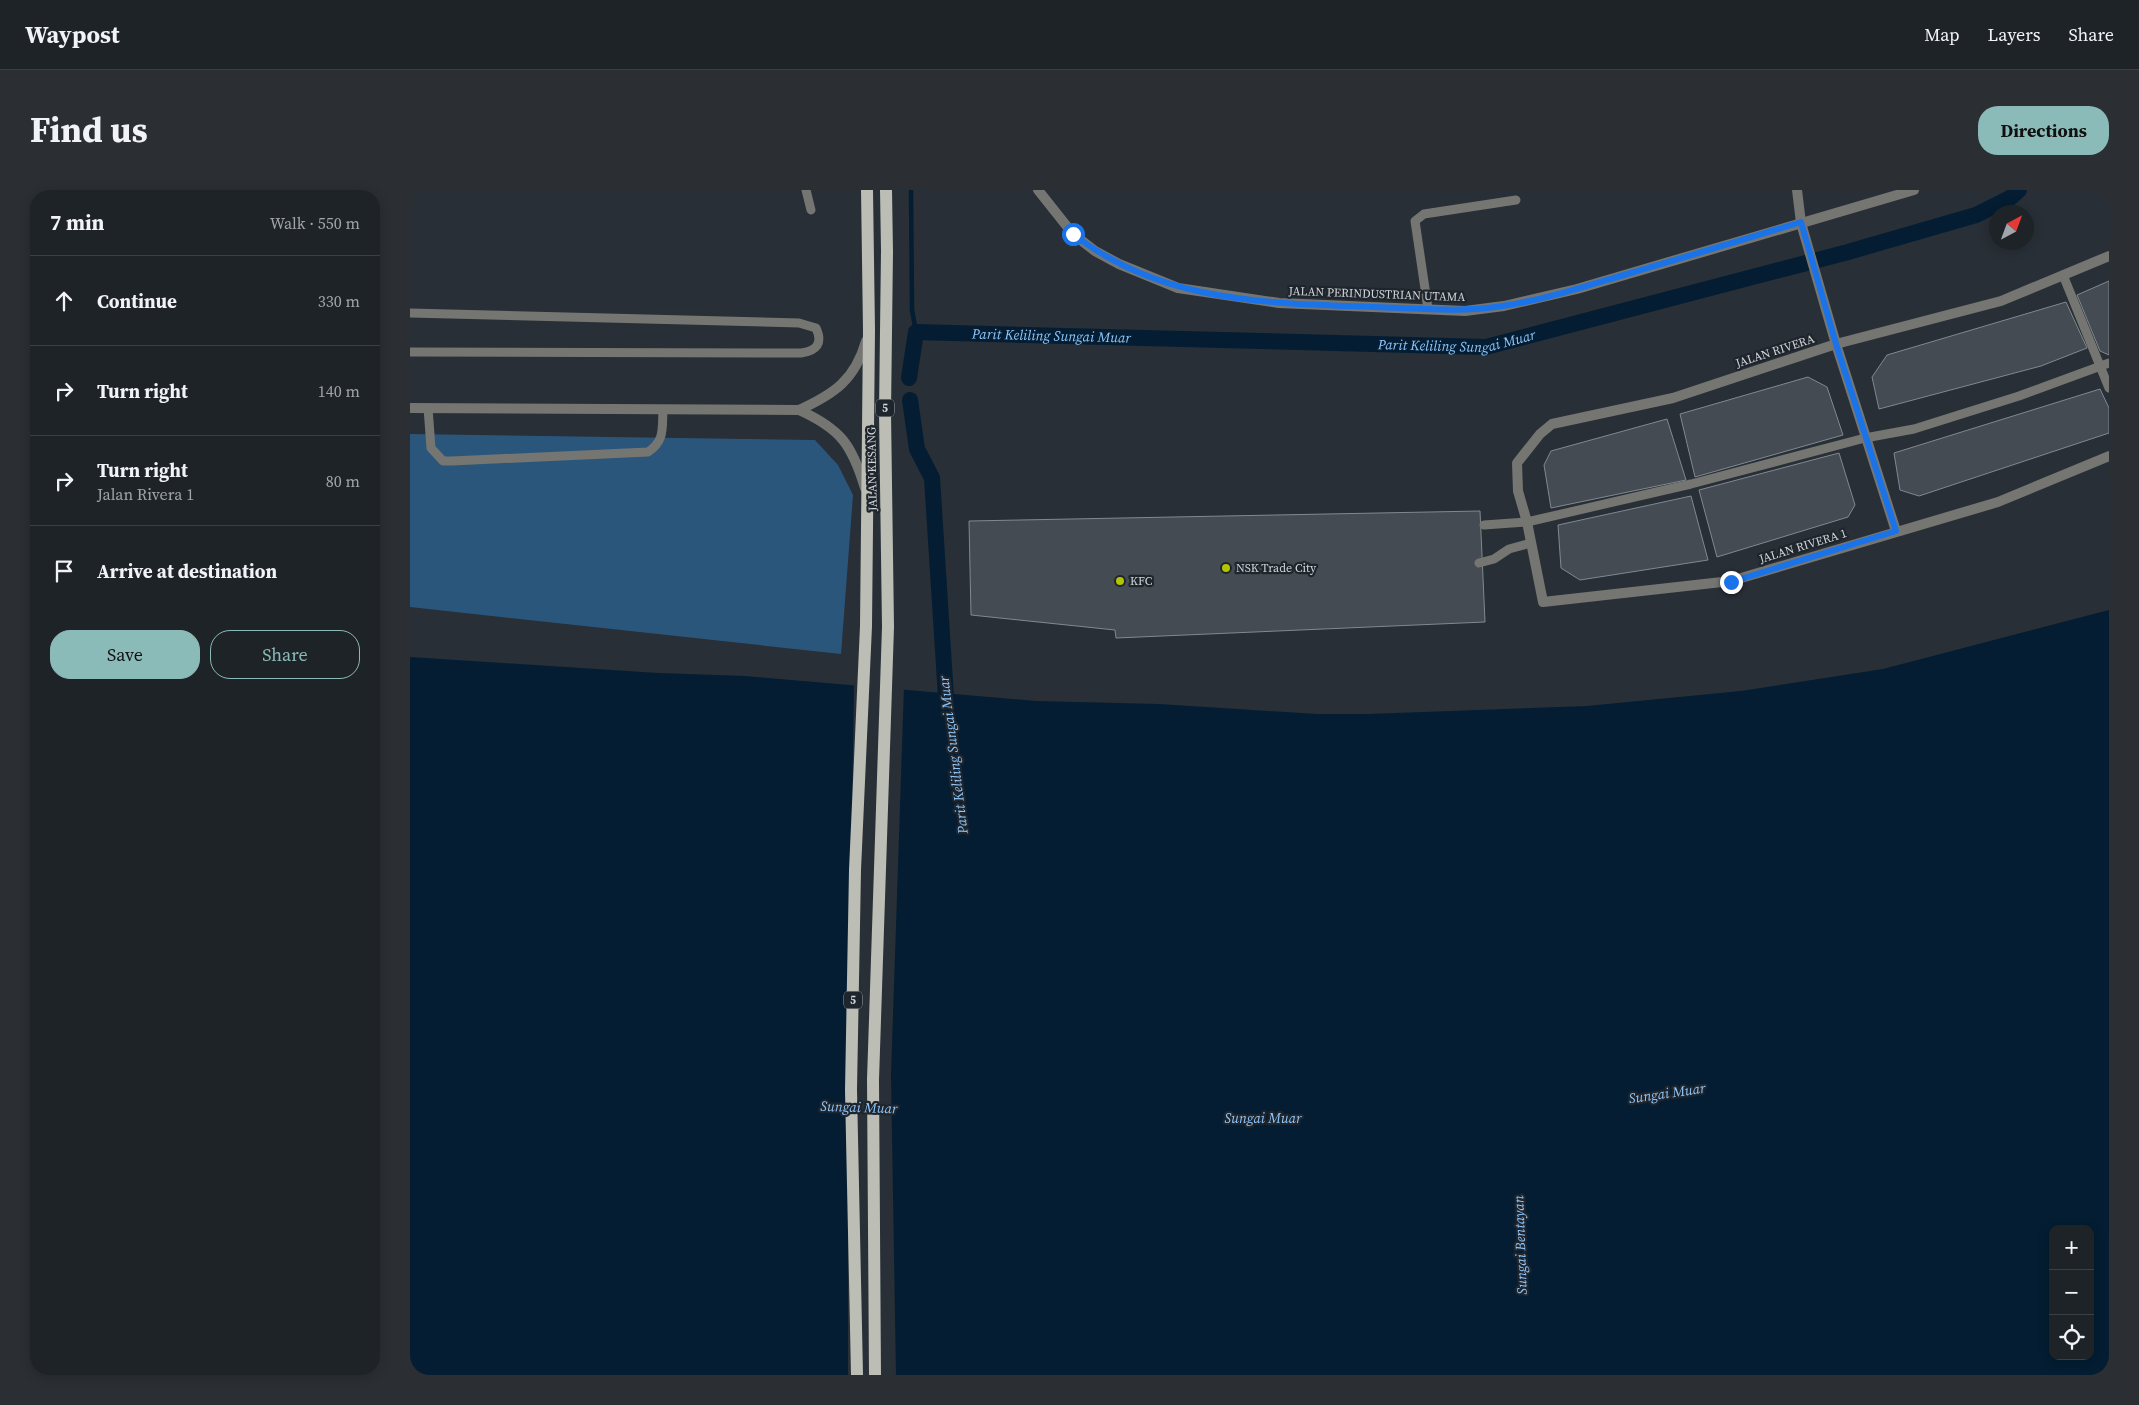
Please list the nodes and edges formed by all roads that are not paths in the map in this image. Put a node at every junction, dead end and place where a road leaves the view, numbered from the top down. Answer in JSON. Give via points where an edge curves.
{"nodes":[{"id":1,"x":806,"y":190,"type":"edge"},
{"id":2,"x":867,"y":190,"type":"edge"},
{"id":3,"x":886,"y":190,"type":"edge"},
{"id":4,"x":1038,"y":190,"type":"edge"},
{"id":5,"x":1797,"y":190,"type":"edge"},
{"id":6,"x":1914,"y":190,"type":"edge"},
{"id":7,"x":1516,"y":200,"type":"dead end"},
{"id":8,"x":811,"y":210,"type":"dead end"},
{"id":9,"x":1801,"y":222,"type":"junction"},
{"id":10,"x":2109,"y":256,"type":"edge"},
{"id":11,"x":2063,"y":275,"type":"junction"},
{"id":12,"x":1428,"y":309,"type":"junction"},
{"id":13,"x":410,"y":313,"type":"edge"},
{"id":14,"x":869,"y":330,"type":"junction"},
{"id":15,"x":1836,"y":344,"type":"junction"},
{"id":16,"x":410,"y":352,"type":"edge"},
{"id":17,"x":2105,"y":365,"type":"edge"},
{"id":18,"x":2109,"y":388,"type":"edge"},
{"id":19,"x":410,"y":408,"type":"edge"},
{"id":20,"x":428,"y":408,"type":"junction"},
{"id":21,"x":663,"y":410,"type":"junction"},
{"id":22,"x":799,"y":410,"type":"junction"},
{"id":23,"x":1865,"y":438,"type":"junction"},
{"id":24,"x":2109,"y":456,"type":"edge"},
{"id":25,"x":866,"y":489,"type":"junction"},
{"id":26,"x":1527,"y":522,"type":"junction"},
{"id":27,"x":1484,"y":525,"type":"dead end"},
{"id":28,"x":1896,"y":531,"type":"junction"},
{"id":29,"x":1531,"y":544,"type":"junction"},
{"id":30,"x":1479,"y":563,"type":"dead end"},
{"id":31,"x":857,"y":1375,"type":"edge"},
{"id":32,"x":875,"y":1375,"type":"edge"}],
"edges":[{"from":1,"to":8,"type":"lane"},
{"from":2,"to":14,"type":"main road","name":"JALAN KESANG","number":"5"},
{"from":3,"to":32,"type":"main road","name":"JALAN KESANG","number":"5","via":[[884,412],[888,627],[873,1080]]},
{"from":4,"to":12,"type":"street","name":"JALAN PERINDUSTRIAN UTAMA","via":[[1073,234],[1094,252],[1178,288],[1279,303]]},
{"from":5,"to":9,"type":"street"},
{"from":6,"to":9,"type":"street","name":"JALAN PERINDUSTRIAN UTAMA"},
{"from":7,"to":12,"type":"lane","via":[[1424,214],[1415,221]]},
{"from":9,"to":12,"type":"street","name":"JALAN PERINDUSTRIAN UTAMA","via":[[1577,289],[1513,304],[1465,311]]},
{"from":9,"to":15,"type":"street"},
{"from":10,"to":11,"type":"street","name":"JALAN RIVERA"},
{"from":11,"to":15,"type":"street","name":"JALAN RIVERA","via":[[2000,301]]},
{"from":11,"to":17,"type":"lane"},
{"from":13,"to":16,"type":"lane","via":[[799,323],[816,328],[819,335],[819,345],[815,350],[801,353]]},
{"from":14,"to":22,"type":"street","via":[[861,358],[847,379],[824,399]]},
{"from":14,"to":25,"type":"main road","name":"JALAN KESANG","number":"5"},
{"from":15,"to":23,"type":"street"},
{"from":15,"to":26,"type":"street","name":"JALAN RIVERA","via":[[1673,398],[1552,424],[1517,463],[1518,491]]},
{"from":17,"to":18,"type":"lane"},
{"from":17,"to":23,"type":"lane","via":[[1914,429]]},
{"from":19,"to":20,"type":"street"},
{"from":20,"to":21,"type":"street"},
{"from":20,"to":21,"type":"lane","via":[[431,448],[443,461],[648,452],[662,439]]},
{"from":21,"to":22,"type":"street"},
{"from":22,"to":25,"type":"street","via":[[822,420],[839,435],[855,456]]},
{"from":23,"to":26,"type":"lane","via":[[1691,484]]},
{"from":23,"to":28,"type":"street"},
{"from":24,"to":28,"type":"street","name":"JALAN RIVERA 1","via":[[1998,502]]},
{"from":25,"to":31,"type":"main road","name":"JALAN KESANG","number":"5","via":[[866,626],[855,870],[851,1080]]},
{"from":26,"to":27,"type":"lane"},
{"from":26,"to":29,"type":"street","name":"JALAN RIVERA 1"},
{"from":28,"to":29,"type":"street","name":"JALAN RIVERA 1","via":[[1731,582],[1543,602]]},
{"from":29,"to":30,"type":"lane","via":[[1509,549],[1494,559]]}]}
